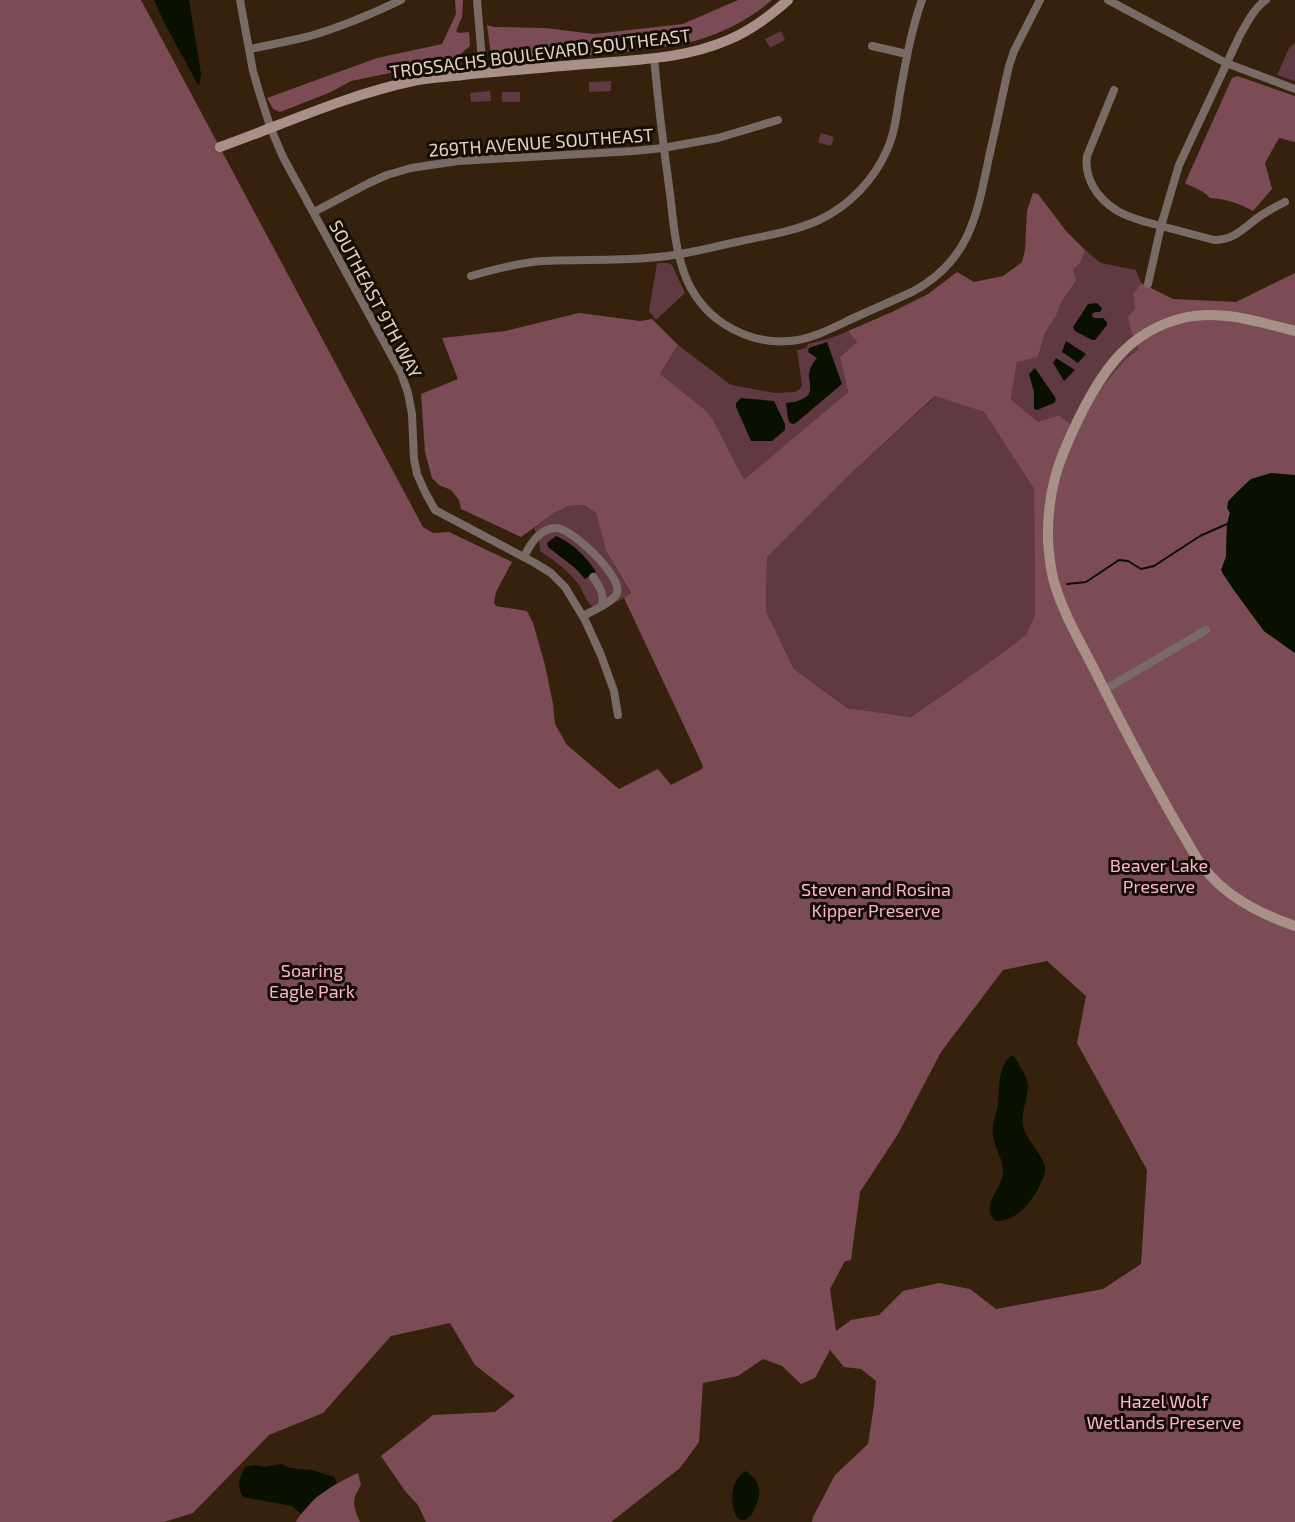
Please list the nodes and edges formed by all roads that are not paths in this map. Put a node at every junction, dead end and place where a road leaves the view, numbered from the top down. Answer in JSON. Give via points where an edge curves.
{"nodes":[{"id":1,"x":240,"y":0,"type":"edge"},
{"id":2,"x":401,"y":0,"type":"edge"},
{"id":3,"x":477,"y":0,"type":"edge"},
{"id":4,"x":788,"y":0,"type":"edge"},
{"id":5,"x":922,"y":0,"type":"edge"},
{"id":6,"x":1040,"y":0,"type":"edge"},
{"id":7,"x":1108,"y":0,"type":"edge"},
{"id":8,"x":1261,"y":1,"type":"edge"},
{"id":9,"x":872,"y":46,"type":"dead end"},
{"id":10,"x":250,"y":49,"type":"junction"},
{"id":11,"x":907,"y":54,"type":"junction"},
{"id":12,"x":654,"y":58,"type":"junction"},
{"id":13,"x":1227,"y":63,"type":"junction"},
{"id":14,"x":483,"y":73,"type":"junction"},
{"id":15,"x":1295,"y":89,"type":"edge"},
{"id":16,"x":1114,"y":90,"type":"dead end"},
{"id":17,"x":778,"y":120,"type":"dead end"},
{"id":18,"x":271,"y":129,"type":"junction"},
{"id":19,"x":220,"y":147,"type":"dead end"},
{"id":20,"x":663,"y":148,"type":"junction"},
{"id":21,"x":1285,"y":201,"type":"dead end"},
{"id":22,"x":314,"y":212,"type":"junction"},
{"id":23,"x":1161,"y":226,"type":"junction"},
{"id":24,"x":678,"y":255,"type":"junction"},
{"id":25,"x":471,"y":276,"type":"dead end"},
{"id":26,"x":1148,"y":284,"type":"dead end"},
{"id":27,"x":1295,"y":330,"type":"edge"},
{"id":28,"x":524,"y":557,"type":"junction"},
{"id":29,"x":593,"y":577,"type":"dead end"},
{"id":30,"x":602,"y":606,"type":"junction"},
{"id":31,"x":583,"y":616,"type":"junction"},
{"id":32,"x":1206,"y":630,"type":"dead end"},
{"id":33,"x":1104,"y":690,"type":"junction"},
{"id":34,"x":618,"y":715,"type":"dead end"},
{"id":35,"x":1295,"y":927,"type":"edge"}],
"edges":[{"from":1,"to":10,"type":"street","name":"SOUTHEAST 9TH WAY"},
{"from":2,"to":10,"type":"street","via":[[310,36]]},
{"from":3,"to":14,"type":"street"},
{"from":4,"to":12,"type":"street","name":"TROSSACHS BOULEVARD SOUTHEAST","via":[[757,24],[727,40],[686,54]]},
{"from":5,"to":11,"type":"street"},
{"from":6,"to":24,"type":"street","via":[[1009,66],[973,223],[944,270],[924,286],[823,332],[777,341],[748,336],[706,310],[695,297]]},
{"from":7,"to":13,"type":"street"},
{"from":8,"to":13,"type":"street"},
{"from":9,"to":11,"type":"street"},
{"from":10,"to":18,"type":"street","name":"SOUTHEAST 9TH WAY"},
{"from":11,"to":24,"type":"street","via":[[894,133],[871,177],[849,200],[807,224]]},
{"from":12,"to":14,"type":"street","name":"TROSSACHS BOULEVARD SOUTHEAST"},
{"from":12,"to":20,"type":"street"},
{"from":13,"to":15,"type":"street"},
{"from":13,"to":23,"type":"street","via":[[1179,165]]},
{"from":14,"to":18,"type":"street","name":"TROSSACHS BOULEVARD SOUTHEAST","via":[[388,87]]},
{"from":16,"to":23,"type":"street","via":[[1087,156],[1087,174],[1098,193],[1116,210]]},
{"from":17,"to":20,"type":"street","name":"269TH AVENUE SOUTHEAST","via":[[718,138]]},
{"from":18,"to":19,"type":"street","name":"TROSSACHS BOULEVARD SOUTHEAST"},
{"from":18,"to":22,"type":"street","name":"SOUTHEAST 9TH WAY"},
{"from":20,"to":22,"type":"street","name":"269TH AVENUE SOUTHEAST","via":[[458,161],[411,168],[369,183]]},
{"from":20,"to":24,"type":"street"},
{"from":21,"to":23,"type":"street","via":[[1228,239],[1214,240]]},
{"from":22,"to":28,"type":"street","name":"SOUTHEAST 9TH WAY","via":[[401,373],[412,414],[417,474],[435,510]]},
{"from":23,"to":26,"type":"street"},
{"from":24,"to":25,"type":"street","via":[[543,261]]},
{"from":27,"to":33,"type":"street","via":[[1232,316],[1183,318],[1134,341],[1102,374],[1086,403],[1067,442],[1050,499],[1049,549],[1054,584]]},
{"from":28,"to":30,"type":"street","via":[[536,537],[554,528],[566,531],[592,551],[614,578],[617,594]]},
{"from":28,"to":31,"type":"street","name":"SOUTHEAST 9TH WAY","via":[[551,573]]},
{"from":29,"to":30,"type":"street","via":[[602,591]]},
{"from":30,"to":31,"type":"street"},
{"from":31,"to":34,"type":"street","name":"SOUTHEAST 9TH WAY","via":[[611,682]]},
{"from":32,"to":33,"type":"street"},
{"from":33,"to":35,"type":"street","via":[[1206,872],[1252,908]]}]}
